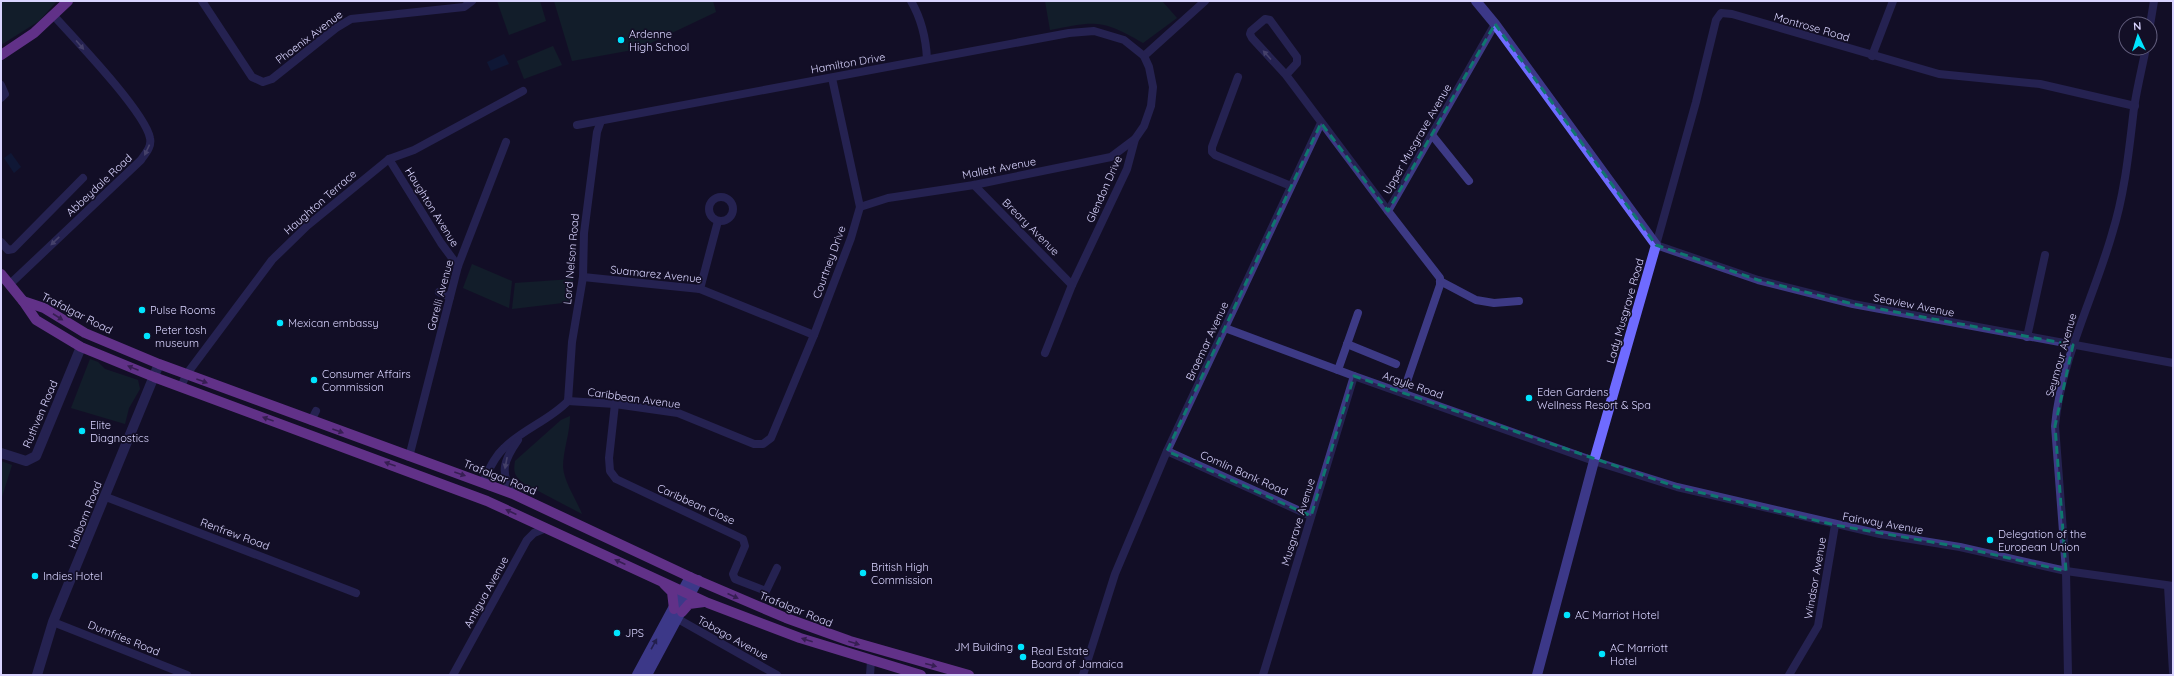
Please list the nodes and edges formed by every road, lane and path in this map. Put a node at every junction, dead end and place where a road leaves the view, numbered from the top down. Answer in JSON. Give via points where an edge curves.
{"nodes":[{"id":1,"x":68,"y":1,"type":"edge"},
{"id":2,"x":202,"y":1,"type":"edge"},
{"id":3,"x":472,"y":1,"type":"edge"},
{"id":4,"x":911,"y":1,"type":"edge"},
{"id":5,"x":1205,"y":1,"type":"edge"},
{"id":6,"x":1476,"y":1,"type":"edge"},
{"id":7,"x":1893,"y":1,"type":"edge"},
{"id":8,"x":2154,"y":1,"type":"edge"},
{"id":9,"x":54,"y":16,"type":"junction"},
{"id":10,"x":2151,"y":16,"type":"edge"},
{"id":11,"x":1496,"y":24,"type":"junction"},
{"id":12,"x":1,"y":55,"type":"edge"},
{"id":13,"x":1144,"y":56,"type":"junction"},
{"id":14,"x":1872,"y":56,"type":"junction"},
{"id":15,"x":2144,"y":56,"type":"edge"},
{"id":16,"x":927,"y":59,"type":"junction"},
{"id":17,"x":1286,"y":75,"type":"junction"},
{"id":18,"x":1238,"y":77,"type":"dead end"},
{"id":19,"x":832,"y":78,"type":"junction"},
{"id":20,"x":1,"y":85,"type":"edge"},
{"id":21,"x":523,"y":91,"type":"dead end"},
{"id":22,"x":1,"y":98,"type":"edge"},
{"id":23,"x":2135,"y":106,"type":"junction"},
{"id":24,"x":601,"y":121,"type":"junction"},
{"id":25,"x":1321,"y":123,"type":"junction"},
{"id":26,"x":576,"y":124,"type":"dead end"},
{"id":27,"x":1432,"y":135,"type":"junction"},
{"id":28,"x":1135,"y":139,"type":"junction"},
{"id":29,"x":506,"y":142,"type":"dead end"},
{"id":30,"x":389,"y":159,"type":"junction"},
{"id":31,"x":83,"y":178,"type":"dead end"},
{"id":32,"x":1469,"y":181,"type":"dead end"},
{"id":33,"x":974,"y":185,"type":"junction"},
{"id":34,"x":1292,"y":186,"type":"junction"},
{"id":35,"x":860,"y":206,"type":"junction"},
{"id":36,"x":1388,"y":210,"type":"junction"},
{"id":37,"x":718,"y":221,"type":"dead end"},
{"id":38,"x":1,"y":242,"type":"edge"},
{"id":39,"x":1656,"y":245,"type":"junction"},
{"id":40,"x":2045,"y":255,"type":"dead end"},
{"id":41,"x":458,"y":266,"type":"junction"},
{"id":42,"x":1,"y":274,"type":"edge"},
{"id":43,"x":583,"y":276,"type":"junction"},
{"id":44,"x":1440,"y":281,"type":"junction"},
{"id":45,"x":10,"y":284,"type":"junction"},
{"id":46,"x":1072,"y":285,"type":"junction"},
{"id":47,"x":700,"y":289,"type":"junction"},
{"id":48,"x":439,"y":292,"type":"dead end"},
{"id":49,"x":450,"y":297,"type":"junction"},
{"id":50,"x":23,"y":301,"type":"junction"},
{"id":51,"x":1519,"y":301,"type":"dead end"},
{"id":52,"x":1358,"y":313,"type":"dead end"},
{"id":53,"x":1225,"y":328,"type":"junction"},
{"id":54,"x":814,"y":334,"type":"junction"},
{"id":55,"x":2027,"y":337,"type":"junction"},
{"id":56,"x":1347,"y":344,"type":"junction"},
{"id":57,"x":2073,"y":345,"type":"junction"},
{"id":58,"x":81,"y":347,"type":"junction"},
{"id":59,"x":1045,"y":352,"type":"dead end"},
{"id":60,"x":2173,"y":363,"type":"edge"},
{"id":61,"x":159,"y":364,"type":"junction"},
{"id":62,"x":1396,"y":364,"type":"dead end"},
{"id":63,"x":1338,"y":370,"type":"junction"},
{"id":64,"x":186,"y":375,"type":"junction"},
{"id":65,"x":1354,"y":376,"type":"junction"},
{"id":66,"x":154,"y":377,"type":"junction"},
{"id":67,"x":181,"y":387,"type":"junction"},
{"id":68,"x":1403,"y":393,"type":"junction"},
{"id":69,"x":568,"y":401,"type":"junction"},
{"id":70,"x":615,"y":404,"type":"junction"},
{"id":71,"x":316,"y":411,"type":"dead end"},
{"id":72,"x":311,"y":421,"type":"junction"},
{"id":73,"x":522,"y":434,"type":"junction"},
{"id":74,"x":763,"y":444,"type":"joint"},
{"id":75,"x":1167,"y":451,"type":"junction"},
{"id":76,"x":1,"y":453,"type":"edge"},
{"id":77,"x":409,"y":457,"type":"junction"},
{"id":78,"x":1594,"y":461,"type":"junction"},
{"id":79,"x":483,"y":482,"type":"junction"},
{"id":80,"x":513,"y":494,"type":"junction"},
{"id":81,"x":106,"y":497,"type":"junction"},
{"id":82,"x":486,"y":501,"type":"junction"},
{"id":83,"x":1311,"y":516,"type":"junction"},
{"id":84,"x":1835,"y":525,"type":"junction"},
{"id":85,"x":546,"y":528,"type":"junction"},
{"id":86,"x":777,"y":568,"type":"dead end"},
{"id":87,"x":2066,"y":571,"type":"junction"},
{"id":88,"x":655,"y":578,"type":"junction"},
{"id":89,"x":694,"y":579,"type":"junction"},
{"id":90,"x":2170,"y":586,"type":"edge"},
{"id":91,"x":356,"y":593,"type":"dead end"},
{"id":92,"x":686,"y":594,"type":"junction"},
{"id":93,"x":708,"y":603,"type":"junction"},
{"id":94,"x":678,"y":613,"type":"junction"},
{"id":95,"x":54,"y":622,"type":"junction"},
{"id":96,"x":871,"y":661,"type":"junction"},
{"id":97,"x":2172,"y":672,"type":"edge"},
{"id":98,"x":37,"y":675,"type":"edge"},
{"id":99,"x":187,"y":675,"type":"edge"},
{"id":100,"x":453,"y":675,"type":"edge"},
{"id":101,"x":637,"y":675,"type":"edge"},
{"id":102,"x":647,"y":675,"type":"edge"},
{"id":103,"x":777,"y":675,"type":"edge"},
{"id":104,"x":870,"y":675,"type":"edge"},
{"id":105,"x":921,"y":675,"type":"edge"},
{"id":106,"x":969,"y":675,"type":"edge"},
{"id":107,"x":1083,"y":675,"type":"edge"},
{"id":108,"x":1263,"y":675,"type":"edge"},
{"id":109,"x":1537,"y":675,"type":"edge"},
{"id":110,"x":1790,"y":675,"type":"edge"},
{"id":111,"x":2068,"y":675,"type":"edge"}],
"edges":[{"from":1,"to":9,"type":"main road"},
{"from":2,"to":3,"type":"street","name":"Phoenix Avenue","via":[[252,77],[263,82],[351,19],[464,7]]},
{"from":4,"to":16,"type":"street","via":[[920,17]]},
{"from":5,"to":13,"type":"street"},
{"from":6,"to":11,"type":"main road"},
{"from":7,"to":14,"type":"street"},
{"from":8,"to":10,"type":"street"},
{"from":9,"to":12,"type":"main road"},
{"from":9,"to":45,"type":"street","name":"Abbeydale Road","one_way":true,"via":[[122,94],[145,126],[150,142],[141,160]]},
{"from":11,"to":27,"type":"street","name":"Upper Musgrave Avenue"},
{"from":11,"to":39,"type":"main road"},
{"from":13,"to":16,"type":"street","name":"Hamilton Drive","via":[[1124,40],[1094,31],[1069,33]]},
{"from":13,"to":28,"type":"street","name":"Glendon Drive","via":[[1153,87],[1151,106],[1144,126]]},
{"from":14,"to":23,"type":"street","name":"Montrose Road","via":[[1939,74],[2040,84]]},
{"from":14,"to":39,"type":"street","name":"Montrose Road","via":[[1732,14],[1721,13],[1716,20]]},
{"from":15,"to":23,"type":"street","name":"Seymour Avenue"},
{"from":16,"to":19,"type":"street","name":"Hamilton Drive"},
{"from":17,"to":17,"type":"street","one_way":true,"via":[[1250,34],[1266,19],[1270,20],[1297,57],[1297,63]]},
{"from":17,"to":25,"type":"street"},
{"from":18,"to":34,"type":"street","via":[[1212,152]]},
{"from":19,"to":24,"type":"street","name":"Hamilton Drive"},
{"from":19,"to":35,"type":"street","name":"Courtney Drive"},
{"from":20,"to":22,"type":"street","via":[[5,94]]},
{"from":21,"to":30,"type":"street","name":"Haughton Terrace","via":[[414,150]]},
{"from":23,"to":57,"type":"street","name":"Seymour Avenue","via":[[2127,165],[2113,233]]},
{"from":24,"to":26,"type":"street","name":"Hamilton Drive"},
{"from":24,"to":43,"type":"street","name":"Lord Nelson Road","via":[[597,132],[584,233]]},
{"from":25,"to":34,"type":"street","name":"Braemar Avenue"},
{"from":25,"to":36,"type":"street"},
{"from":27,"to":32,"type":"street"},
{"from":27,"to":36,"type":"street","name":"Upper Musgrave Avenue"},
{"from":28,"to":33,"type":"street","name":"Mallett Avenue","via":[[1111,157]]},
{"from":28,"to":46,"type":"street","name":"Glendon Drive","via":[[1127,169]]},
{"from":29,"to":41,"type":"street","name":"Garelli Avenue"},
{"from":30,"to":41,"type":"street","name":"Haughton Avenue"},
{"from":30,"to":64,"type":"street","name":"Haughton Terrace","via":[[307,226],[272,260]]},
{"from":31,"to":38,"type":"street","via":[[13,248],[8,250]]},
{"from":33,"to":35,"type":"street","name":"Mallett Avenue","via":[[888,198]]},
{"from":33,"to":46,"type":"street","name":"Breary Avenue"},
{"from":34,"to":53,"type":"street","name":"Braemar Avenue"},
{"from":35,"to":54,"type":"street","name":"Courtney Drive","via":[[851,238]]},
{"from":36,"to":44,"type":"street","name":"Upper Musgrave Avenue","via":[[1436,271]]},
{"from":37,"to":47,"type":"street"},
{"from":39,"to":55,"type":"street","name":"Seaview Avenue","via":[[1758,280],[1853,304]]},
{"from":39,"to":78,"type":"main road","name":"Lady Musgrave Road"},
{"from":40,"to":55,"type":"street"},
{"from":41,"to":49,"type":"street","name":"Garelli Avenue"},
{"from":42,"to":45,"type":"main road","name":"Trafalgar Road"},
{"from":43,"to":47,"type":"street","name":"Suamarez Avenue"},
{"from":43,"to":69,"type":"street","name":"Lord Nelson Road","via":[[572,342]]},
{"from":44,"to":51,"type":"street","via":[[1476,300],[1494,303]]},
{"from":44,"to":68,"type":"street"},
{"from":45,"to":50,"type":"main road","name":"Trafalgar Road"},
{"from":46,"to":59,"type":"street","name":"Glendon Drive"},
{"from":47,"to":54,"type":"street","name":"Suamarez Avenue"},
{"from":48,"to":49,"type":"street"},
{"from":49,"to":77,"type":"street","name":"Garelli Avenue"},
{"from":50,"to":58,"type":"main road","name":"Trafalgar Road","via":[[36,320]]},
{"from":50,"to":61,"type":"main road","name":"Trafalgar Road","one_way":true,"via":[[44,308],[85,333]]},
{"from":52,"to":56,"type":"street"},
{"from":53,"to":63,"type":"street","name":"Argyle Road"},
{"from":53,"to":75,"type":"street","name":"Braemar Avenue"},
{"from":54,"to":74,"type":"street","name":"Courtney Drive","via":[[771,438]]},
{"from":55,"to":57,"type":"street","name":"Seaview Avenue"},
{"from":56,"to":62,"type":"street"},
{"from":56,"to":63,"type":"street"},
{"from":57,"to":60,"type":"street","name":"Seaview Avenue"},
{"from":57,"to":87,"type":"street","name":"Seymour Avenue","via":[[2055,426]]},
{"from":66,"to":58,"type":"main road","name":"Trafalgar Road","one_way":true},
{"from":58,"to":76,"type":"street","name":"Ruthven Road","via":[[36,456],[26,461]]},
{"from":61,"to":64,"type":"main road","name":"Trafalgar Road"},
{"from":61,"to":66,"type":"street","name":"Holborn Road"},
{"from":63,"to":65,"type":"street","name":"Argyle Road"},
{"from":64,"to":67,"type":"street","name":"Haughton Terrace"},
{"from":64,"to":72,"type":"main road","name":"Trafalgar Road","one_way":true},
{"from":65,"to":68,"type":"street","name":"Argyle Road"},
{"from":65,"to":83,"type":"street","name":"Musgrave Avenue"},
{"from":66,"to":67,"type":"main road","name":"Trafalgar Road"},
{"from":66,"to":81,"type":"street","name":"Holborn Road"},
{"from":82,"to":67,"type":"main road","name":"Trafalgar Road","one_way":true},
{"from":68,"to":78,"type":"street","name":"Argyle Road"},
{"from":69,"to":70,"type":"street","name":"Caribbean Avenue"},
{"from":69,"to":73,"type":"street","via":[[560,410]]},
{"from":70,"to":74,"type":"street","name":"Caribbean Avenue","via":[[678,413],[745,441]]},
{"from":70,"to":86,"type":"street","name":"Caribbean Close","via":[[609,458],[610,471],[616,479],[743,539],[745,546],[733,574],[735,579],[766,591]]},
{"from":71,"to":72,"type":"street"},
{"from":72,"to":77,"type":"main road","name":"Trafalgar Road","one_way":true},
{"from":73,"to":79,"type":"street","via":[[503,448]]},
{"from":73,"to":80,"type":"street","one_way":true,"via":[[505,460],[507,484]]},
{"from":75,"to":83,"type":"street","name":"Comlin Bank Road"},
{"from":75,"to":107,"type":"street","name":"Braemar Avenue","via":[[1115,574]]},
{"from":77,"to":79,"type":"main road","name":"Trafalgar Road","one_way":true},
{"from":78,"to":84,"type":"street","name":"Fairway Avenue","via":[[1677,487]]},
{"from":78,"to":109,"type":"main road","name":"Lady Musgrave Road"},
{"from":79,"to":80,"type":"main road","name":"Trafalgar Road"},
{"from":79,"to":82,"type":"main road"},
{"from":80,"to":89,"type":"main road","name":"Trafalgar Road"},
{"from":81,"to":91,"type":"street","name":"Renfrew Road"},
{"from":81,"to":95,"type":"street","name":"Holborn Road"},
{"from":85,"to":82,"type":"main road","name":"Trafalgar Road","one_way":true},
{"from":83,"to":108,"type":"street","name":"Musgrave Avenue"},
{"from":84,"to":87,"type":"street","name":"Fairway Avenue"},
{"from":84,"to":110,"type":"street","name":"Windsor Avenue","via":[[1819,622]]},
{"from":88,"to":85,"type":"main road","name":"Trafalgar Road","one_way":true},
{"from":85,"to":100,"type":"street","name":"Antigua Avenue","via":[[534,533],[527,540]]},
{"from":87,"to":90,"type":"street","name":"Fairway Avenue"},
{"from":87,"to":111,"type":"street","name":"Seymour Avenue"},
{"from":88,"to":92,"type":"main road","name":"Trafalgar Road"},
{"from":88,"to":94,"type":"main road","via":[[672,592]]},
{"from":89,"to":92,"type":"main road"},
{"from":89,"to":106,"type":"main road","name":"Trafalgar Road","one_way":true,"via":[[823,633]]},
{"from":90,"to":97,"type":"street"},
{"from":92,"to":93,"type":"main road","name":"Trafalgar Road"},
{"from":92,"to":94,"type":"main road"},
{"from":93,"to":94,"type":"main road","via":[[695,602]]},
{"from":96,"to":93,"type":"main road","name":"Trafalgar Road","one_way":true,"via":[[800,638]]},
{"from":101,"to":94,"type":"main road","one_way":true},
{"from":94,"to":102,"type":"main road"},
{"from":94,"to":103,"type":"street","name":"Tobago Avenue"},
{"from":95,"to":98,"type":"street","name":"Holborn Road"},
{"from":95,"to":99,"type":"street","name":"Dumfries Road"},
{"from":96,"to":104,"type":"street"},
{"from":96,"to":105,"type":"main road","name":"Trafalgar Road"}]}
